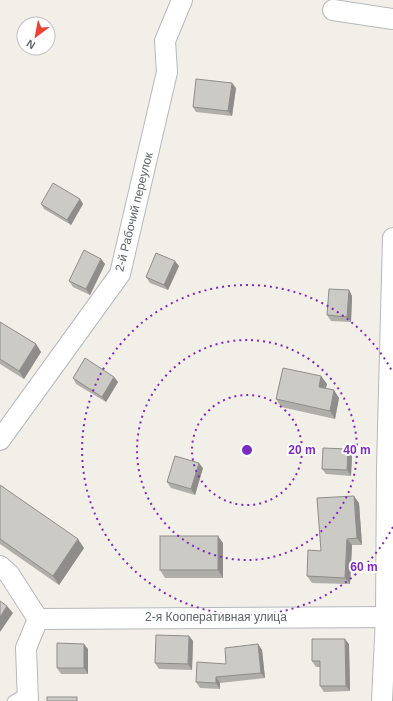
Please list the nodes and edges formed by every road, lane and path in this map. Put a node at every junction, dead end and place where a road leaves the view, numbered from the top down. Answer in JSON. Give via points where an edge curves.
{"nodes":[{"id":1,"x":182,"y":0,"type":"edge"},
{"id":2,"x":333,"y":10,"type":"dead end"},
{"id":3,"x":393,"y":19,"type":"edge"},
{"id":4,"x":393,"y":238,"type":"edge"},
{"id":5,"x":0,"y":440,"type":"edge"},
{"id":6,"x":0,"y":566,"type":"edge"},
{"id":7,"x":389,"y":617,"type":"edge"},
{"id":8,"x":38,"y":619,"type":"junction"},
{"id":9,"x":23,"y":698,"type":"edge"},
{"id":10,"x":382,"y":701,"type":"edge"}],
"edges":[{"from":1,"to":5,"type":"street","name":"2-й Рабочий переулок","via":[[165,41],[167,72],[120,274]]},
{"from":2,"to":3,"type":"street"},
{"from":4,"to":7,"type":"street"},
{"from":6,"to":8,"type":"street","via":[[9,574]]},
{"from":7,"to":8,"type":"street","name":"2-я Кооперативная улица"},
{"from":7,"to":10,"type":"street"},
{"from":8,"to":9,"type":"street","via":[[26,648]]}]}
